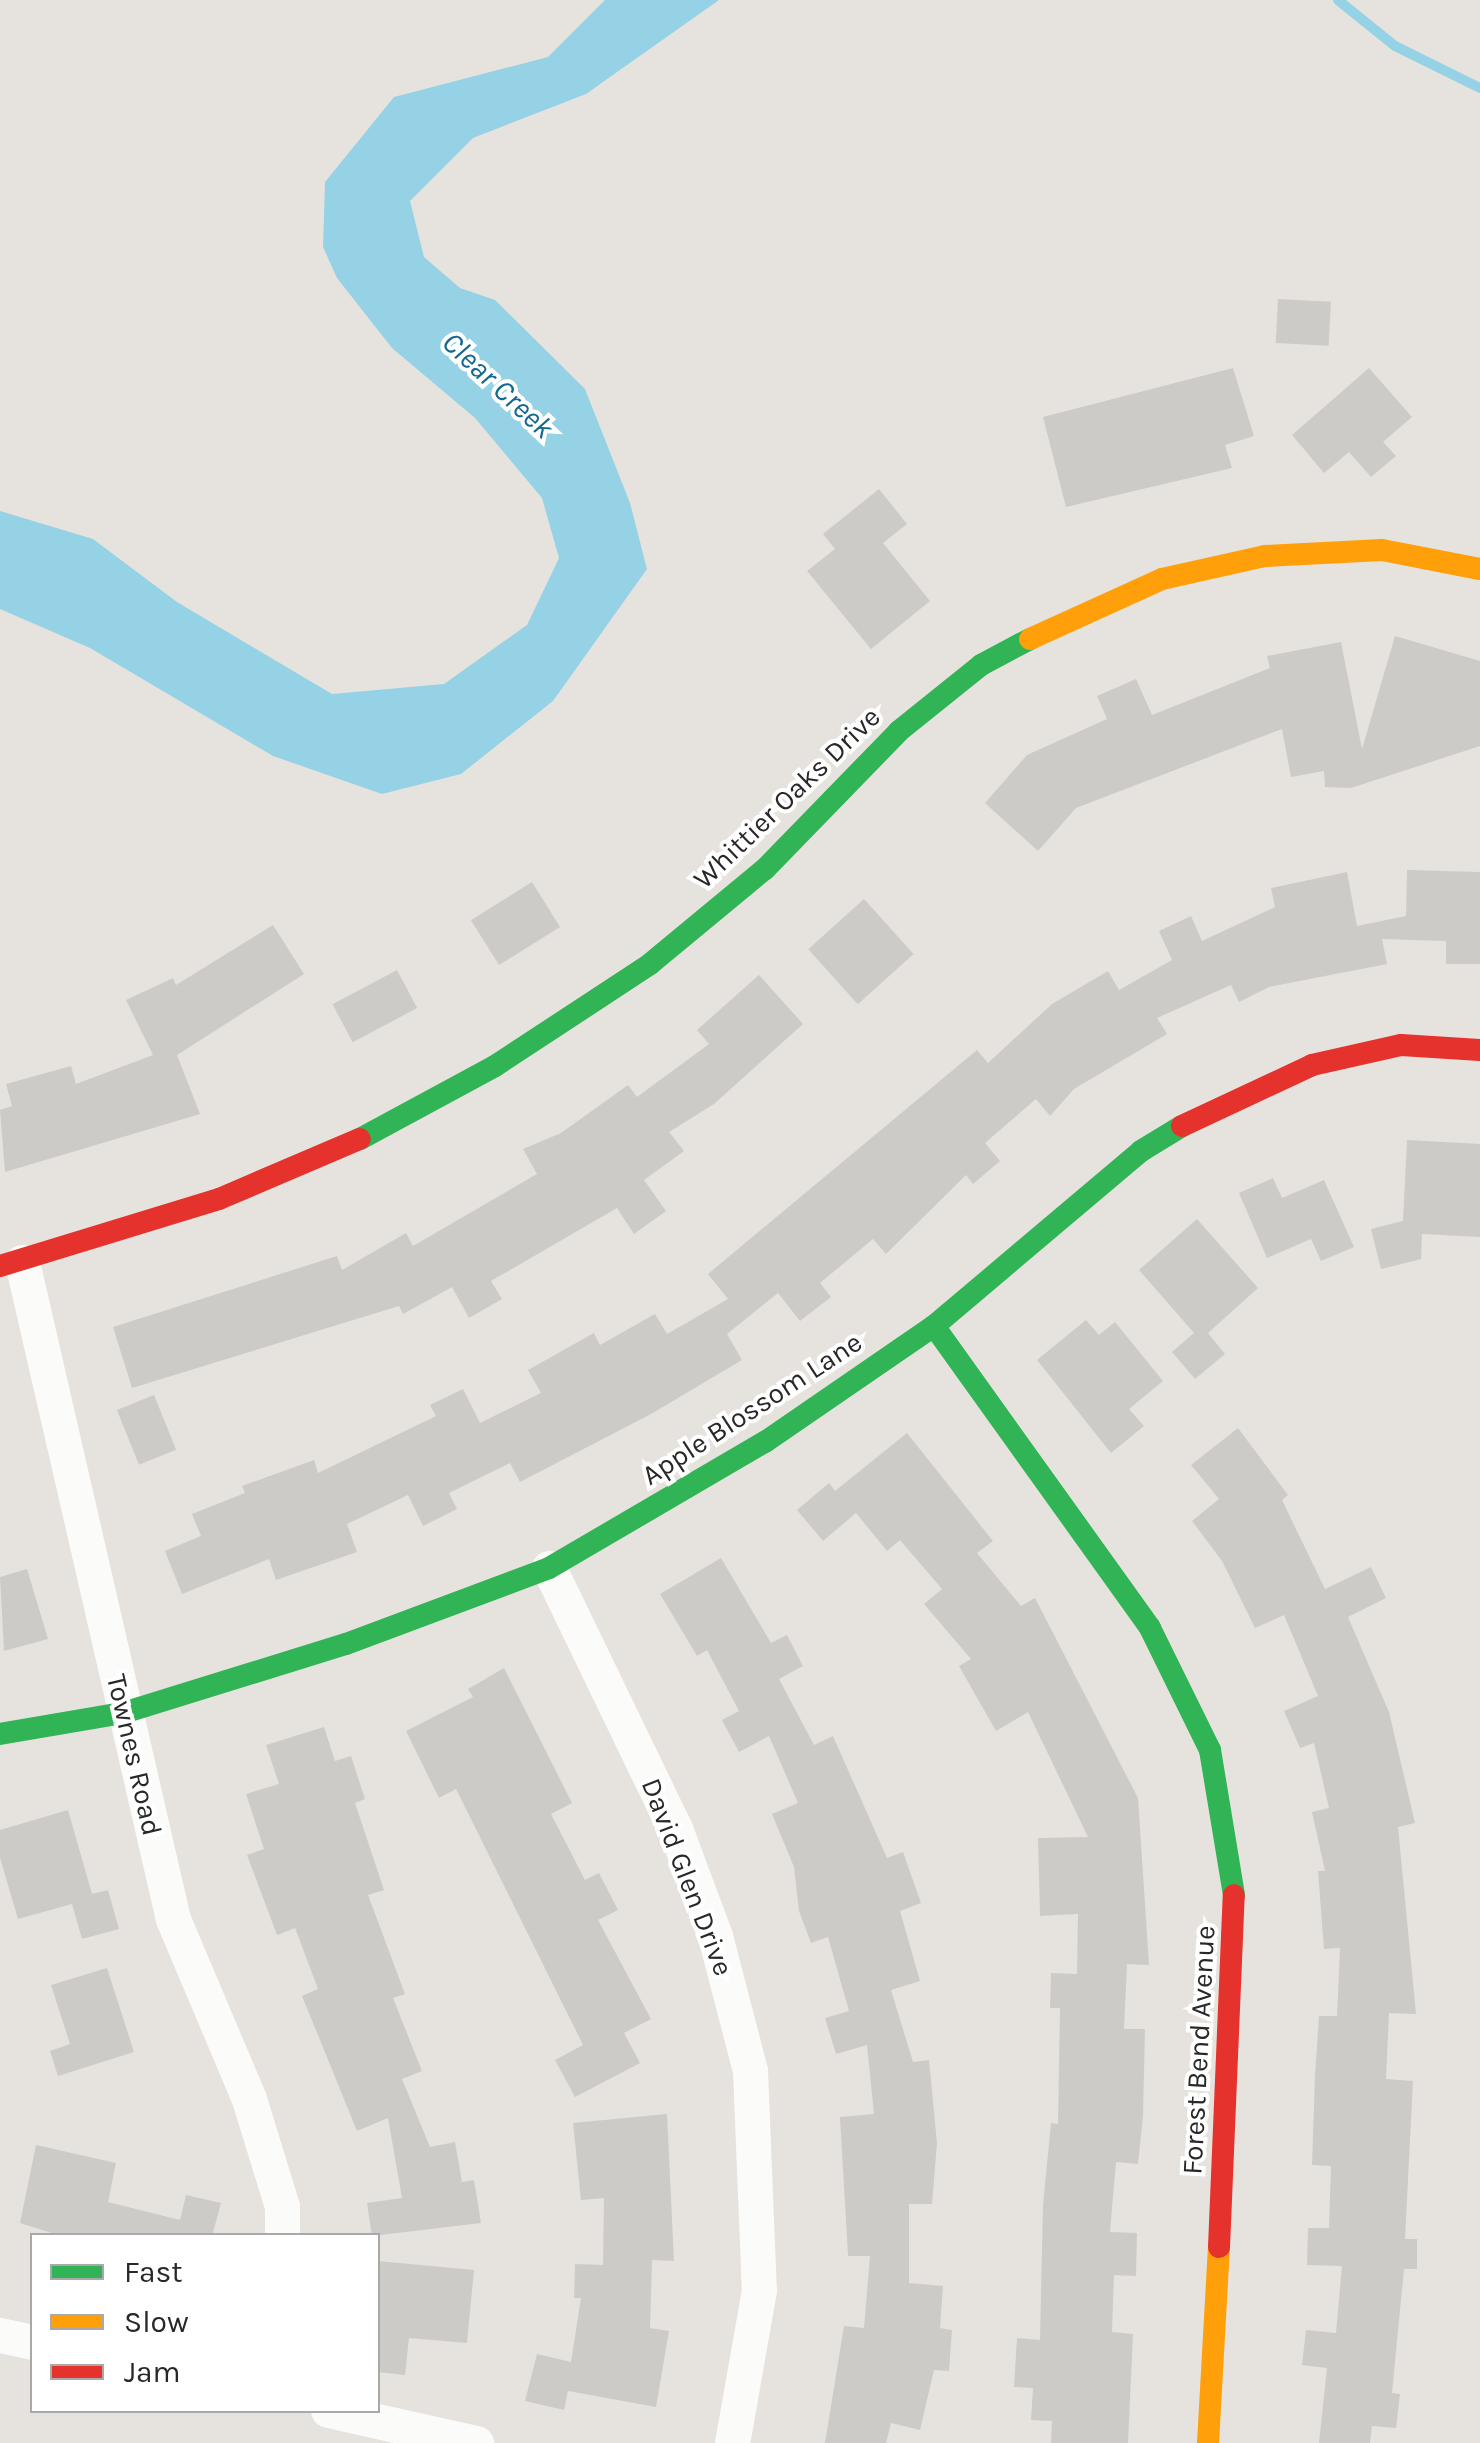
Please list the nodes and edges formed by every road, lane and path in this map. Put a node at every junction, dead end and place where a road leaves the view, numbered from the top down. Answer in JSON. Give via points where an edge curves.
{"nodes":[{"id":1,"x":1480,"y":569,"type":"edge"},
{"id":2,"x":1480,"y":1050,"type":"edge"},
{"id":3,"x":11,"y":1264,"type":"edge"},
{"id":4,"x":934,"y":1326,"type":"junction"},
{"id":5,"x":549,"y":1568,"type":"junction"},
{"id":6,"x":123,"y":1713,"type":"junction"},
{"id":7,"x":0,"y":1734,"type":"edge"},
{"id":8,"x":282,"y":2233,"type":"edge"},
{"id":9,"x":0,"y":2335,"type":"edge"},
{"id":10,"x":30,"y":2342,"type":"edge"},
{"id":11,"x":341,"y":2413,"type":"edge"},
{"id":12,"x":476,"y":2443,"type":"edge"},
{"id":13,"x":732,"y":2443,"type":"edge"},
{"id":14,"x":1208,"y":2443,"type":"edge"}],
"edges":[{"from":1,"to":3,"type":"street","name":"Whittier Oaks Drive","via":[[1382,550],[1266,556],[1162,579],[1054,626],[981,665],[899,731],[765,868],[650,964],[495,1066],[347,1146],[220,1199]]},
{"from":2,"to":4,"type":"street","name":"Apple Blossom Lane","via":[[1401,1045],[1312,1066],[1217,1105],[1141,1151]]},
{"from":3,"to":6,"type":"street","name":"Townes Road"},
{"from":4,"to":5,"type":"street","name":"Apple Blossom Lane","via":[[765,1442]]},
{"from":4,"to":14,"type":"street","name":"Forest Bend Avenue","via":[[1140,1612],[1210,1750],[1238,1922]]},
{"from":5,"to":6,"type":"street","name":"Apple Blossom Lane","via":[[346,1644]]},
{"from":5,"to":13,"type":"street","name":"David Glen Drive","via":[[676,1831],[715,1936],[750,2070],[759,2290]]},
{"from":6,"to":7,"type":"street","name":"Apple Blossom Lane"},
{"from":6,"to":8,"type":"street","name":"Townes Road","via":[[173,1919],[249,2099],[282,2206]]},
{"from":9,"to":10,"type":"street"},
{"from":11,"to":12,"type":"street"}]}
